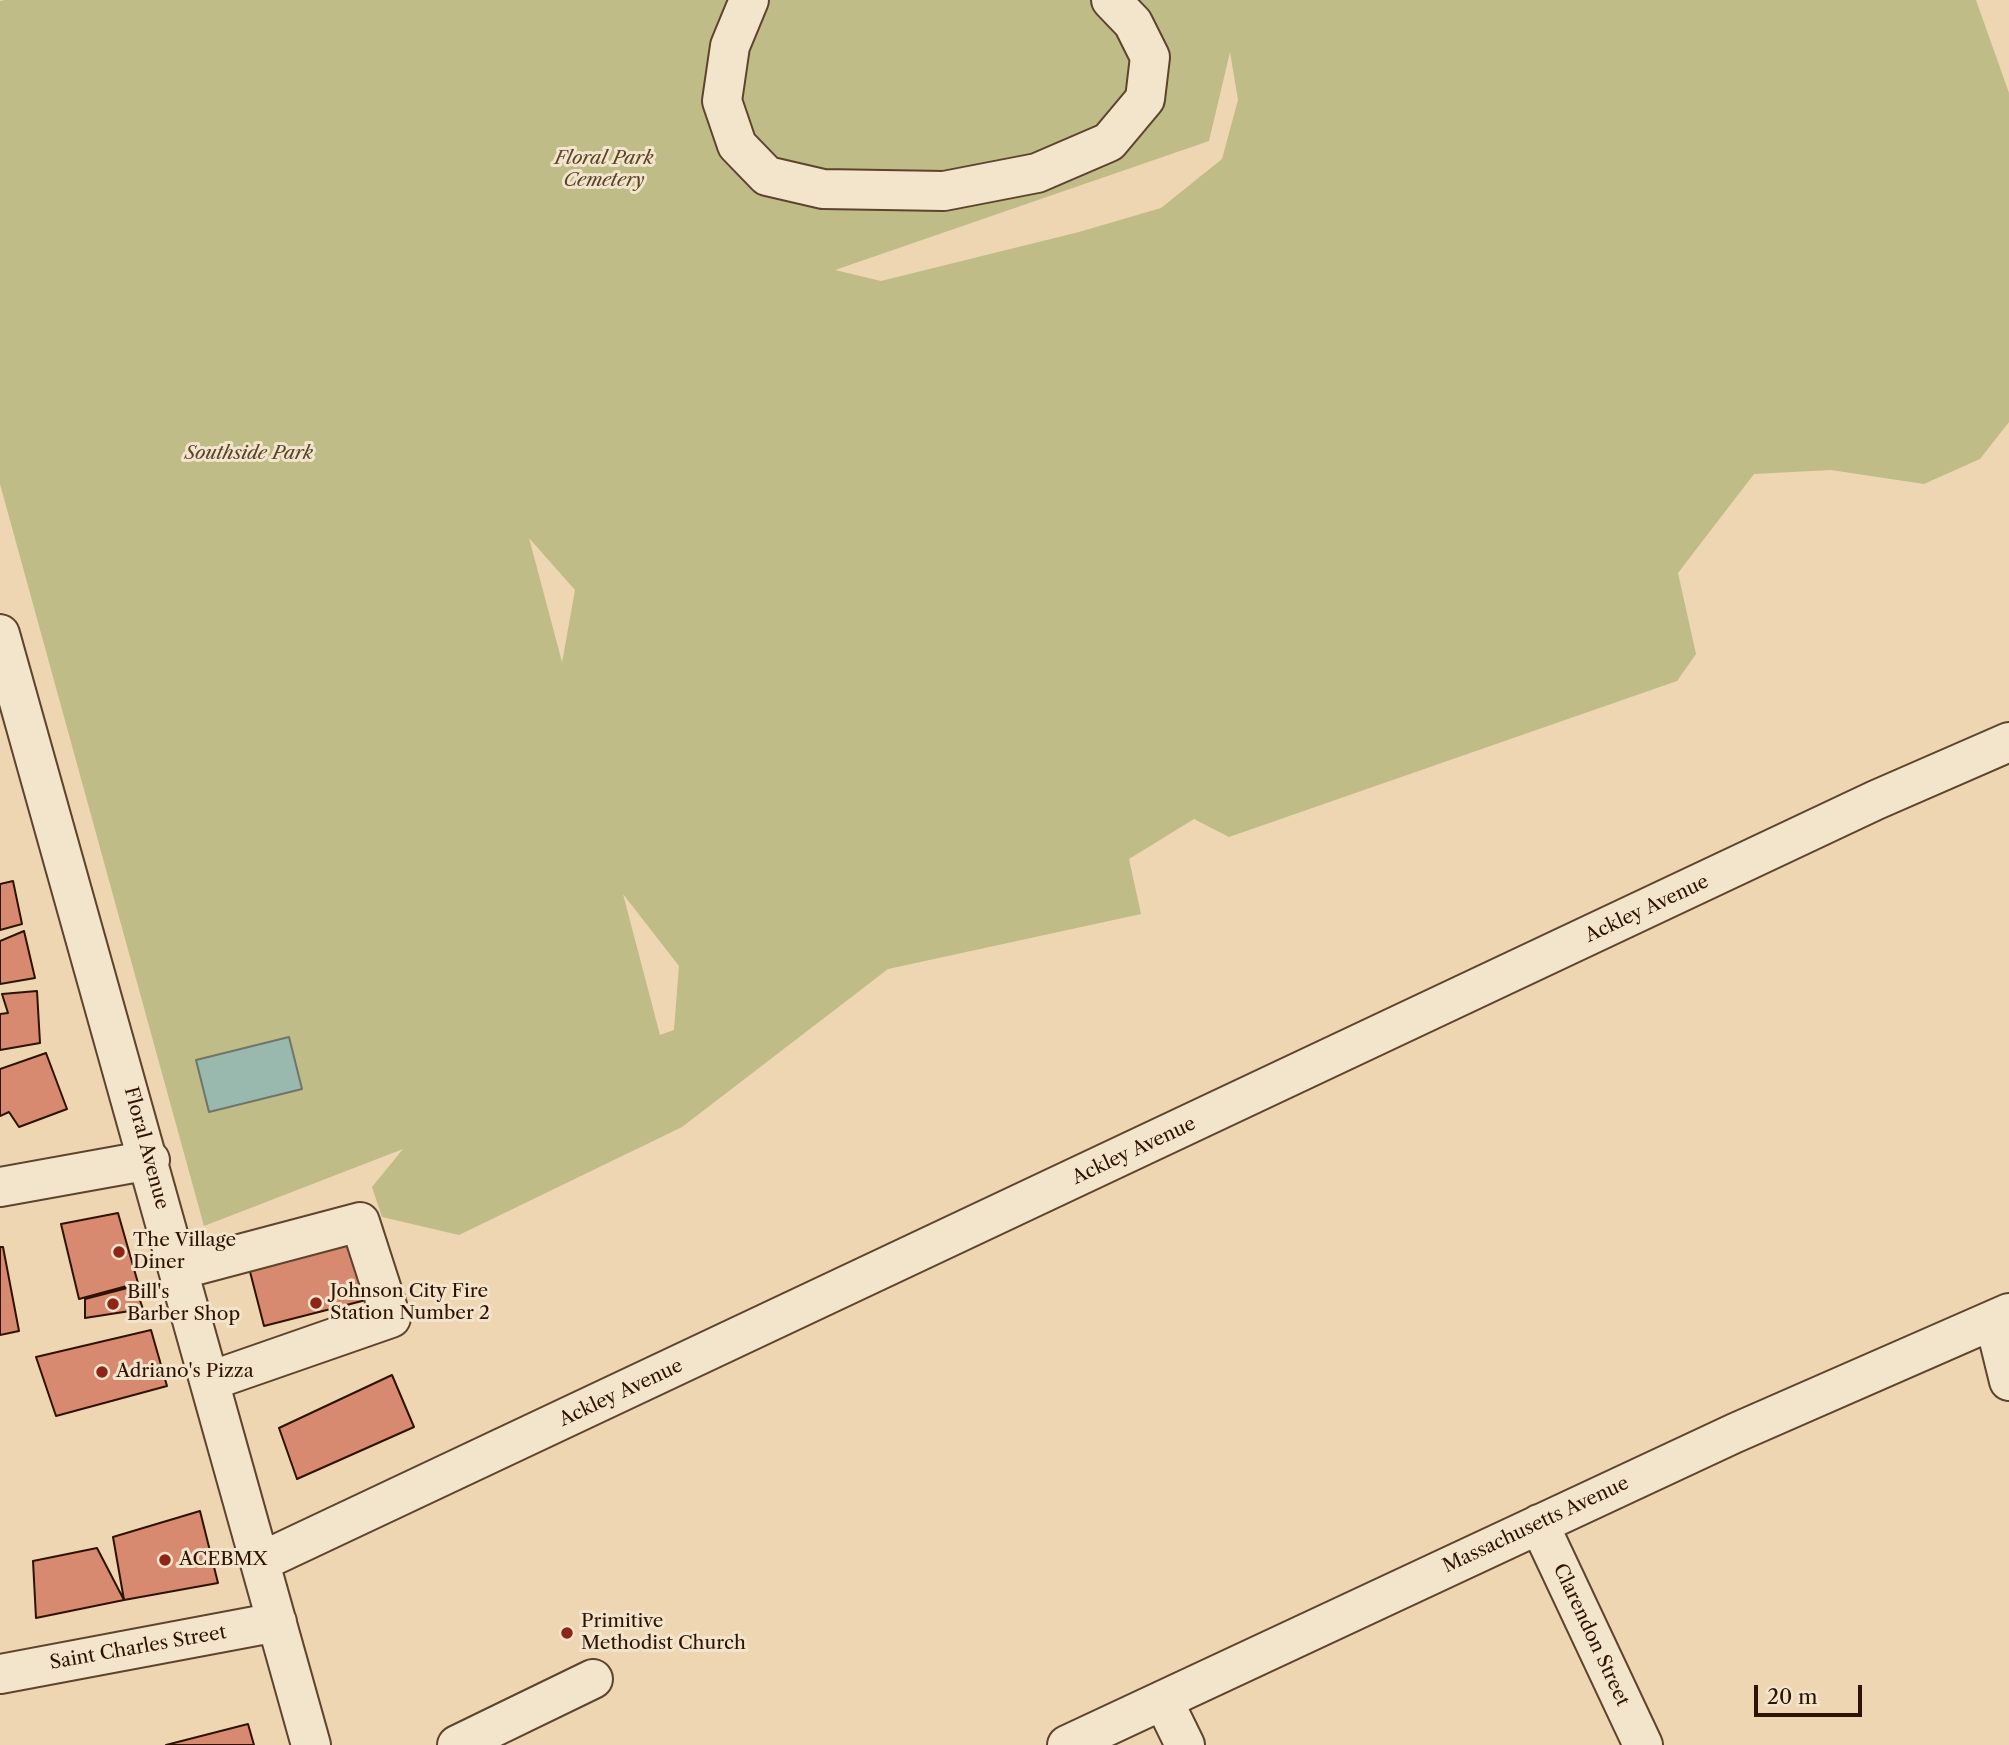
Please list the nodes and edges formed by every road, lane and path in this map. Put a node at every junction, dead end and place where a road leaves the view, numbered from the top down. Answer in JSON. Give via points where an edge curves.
{"nodes":[{"id":1,"x":749,"y":0,"type":"edge"},
{"id":2,"x":1111,"y":0,"type":"edge"},
{"id":3,"x":0,"y":634,"type":"edge"},
{"id":4,"x":8,"y":695,"type":"edge"},
{"id":5,"x":2009,"y":742,"type":"edge"},
{"id":6,"x":149,"y":1160,"type":"junction"},
{"id":7,"x":0,"y":1187,"type":"edge"},
{"id":8,"x":179,"y":1270,"type":"junction"},
{"id":9,"x":2001,"y":1316,"type":"edge"},
{"id":10,"x":210,"y":1381,"type":"junction"},
{"id":11,"x":2009,"y":1381,"type":"edge"},
{"id":12,"x":1539,"y":1524,"type":"junction"},
{"id":13,"x":260,"y":1562,"type":"junction"},
{"id":14,"x":277,"y":1622,"type":"junction"},
{"id":15,"x":0,"y":1674,"type":"edge"},
{"id":16,"x":593,"y":1679,"type":"dead end"},
{"id":17,"x":1163,"y":1700,"type":"junction"},
{"id":18,"x":311,"y":1745,"type":"edge"},
{"id":19,"x":457,"y":1745,"type":"edge"},
{"id":20,"x":1067,"y":1745,"type":"edge"},
{"id":21,"x":1185,"y":1745,"type":"edge"},
{"id":22,"x":1643,"y":1745,"type":"edge"}],
"edges":[{"from":1,"to":2,"type":"street","via":[[730,46],[722,101],[737,145],[767,176],[823,189],[944,191],[1037,173],[1110,142],[1145,100],[1150,57],[1133,23]]},
{"from":3,"to":4,"type":"street","name":"Floral Avenue"},
{"from":4,"to":6,"type":"street","name":"Floral Avenue"},
{"from":5,"to":13,"type":"street","name":"Ackley Avenue","via":[[1863,806]]},
{"from":6,"to":7,"type":"street"},
{"from":6,"to":8,"type":"street","name":"Floral Avenue"},
{"from":8,"to":10,"type":"street","name":"Floral Avenue"},
{"from":8,"to":10,"type":"street","via":[[360,1222],[391,1318]]},
{"from":9,"to":11,"type":"street"},
{"from":9,"to":12,"type":"street","name":"Massachusetts Avenue"},
{"from":10,"to":13,"type":"street","name":"Floral Avenue"},
{"from":12,"to":17,"type":"street","name":"Massachusetts Avenue"},
{"from":12,"to":22,"type":"street","name":"Clarendon Street"},
{"from":13,"to":14,"type":"street","name":"Floral Avenue"},
{"from":14,"to":15,"type":"street","name":"Saint Charles Street"},
{"from":14,"to":18,"type":"street","name":"Floral Avenue"},
{"from":16,"to":19,"type":"street"},
{"from":17,"to":20,"type":"street","name":"Massachusetts Avenue"},
{"from":17,"to":21,"type":"street"}]}
